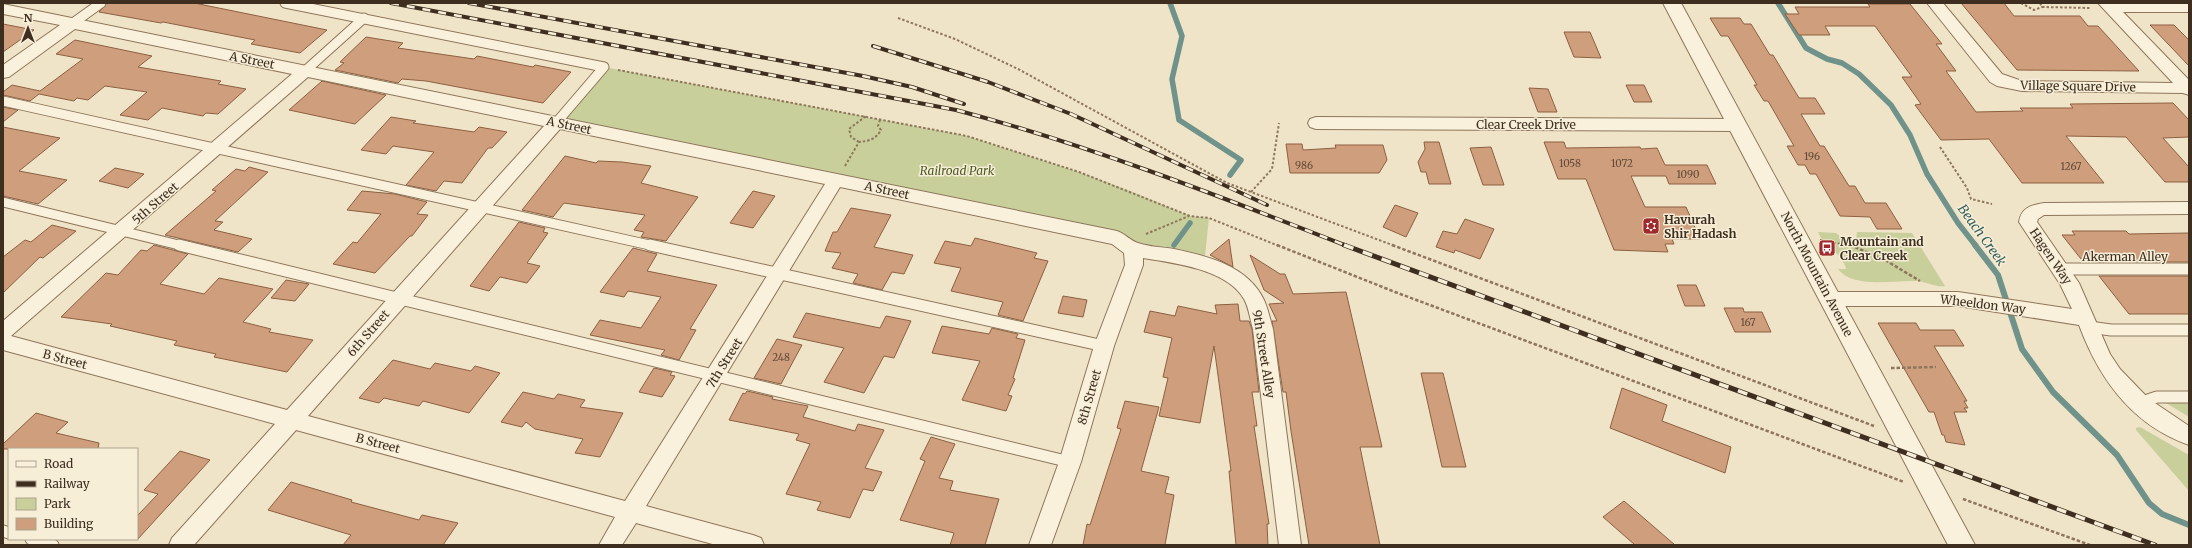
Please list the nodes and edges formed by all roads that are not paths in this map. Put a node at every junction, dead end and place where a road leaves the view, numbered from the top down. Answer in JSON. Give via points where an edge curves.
{"nodes":[{"id":1,"x":101,"y":3,"type":"edge"},
{"id":2,"x":285,"y":3,"type":"edge"},
{"id":3,"x":1672,"y":3,"type":"edge"},
{"id":4,"x":1935,"y":3,"type":"edge"},
{"id":5,"x":2104,"y":6,"type":"edge"},
{"id":6,"x":2189,"y":7,"type":"edge"},
{"id":7,"x":3,"y":9,"type":"edge"},
{"id":8,"x":364,"y":18,"type":"junction"},
{"id":9,"x":73,"y":24,"type":"junction"},
{"id":10,"x":306,"y":71,"type":"junction"},
{"id":11,"x":3,"y":73,"type":"edge"},
{"id":12,"x":2188,"y":89,"type":"edge"},
{"id":13,"x":3,"y":101,"type":"edge"},
{"id":14,"x":556,"y":123,"type":"junction"},
{"id":15,"x":1316,"y":123,"type":"dead end"},
{"id":16,"x":1737,"y":125,"type":"junction"},
{"id":17,"x":218,"y":149,"type":"junction"},
{"id":18,"x":836,"y":180,"type":"junction"},
{"id":19,"x":3,"y":202,"type":"edge"},
{"id":20,"x":481,"y":207,"type":"junction"},
{"id":21,"x":2189,"y":208,"type":"edge"},
{"id":22,"x":122,"y":231,"type":"junction"},
{"id":23,"x":1130,"y":247,"type":"junction"},
{"id":24,"x":2061,"y":270,"type":"junction"},
{"id":25,"x":2189,"y":270,"type":"edge"},
{"id":26,"x":779,"y":273,"type":"junction"},
{"id":27,"x":1831,"y":298,"type":"junction"},
{"id":28,"x":398,"y":299,"type":"junction"},
{"id":29,"x":2088,"y":323,"type":"junction"},
{"id":30,"x":2189,"y":330,"type":"edge"},
{"id":31,"x":3,"y":332,"type":"edge"},
{"id":32,"x":3,"y":342,"type":"edge"},
{"id":33,"x":1104,"y":346,"type":"junction"},
{"id":34,"x":716,"y":376,"type":"junction"},
{"id":35,"x":2189,"y":398,"type":"edge"},
{"id":36,"x":2139,"y":403,"type":"junction"},
{"id":37,"x":291,"y":420,"type":"junction"},
{"id":38,"x":2189,"y":436,"type":"edge"},
{"id":39,"x":1070,"y":462,"type":"junction"},
{"id":40,"x":631,"y":511,"type":"junction"},
{"id":41,"x":36,"y":540,"type":"edge"},
{"id":42,"x":53,"y":545,"type":"edge"},
{"id":43,"x":180,"y":545,"type":"edge"},
{"id":44,"x":610,"y":545,"type":"edge"},
{"id":45,"x":753,"y":545,"type":"edge"},
{"id":46,"x":1040,"y":545,"type":"edge"},
{"id":47,"x":1290,"y":545,"type":"edge"},
{"id":48,"x":1962,"y":545,"type":"edge"}],
"edges":[{"from":1,"to":9,"type":"lane"},
{"from":2,"to":8,"type":"lane"},
{"from":3,"to":16,"type":"street","name":"North Mountain Avenue"},
{"from":4,"to":12,"type":"street","name":"Village Square Drive","via":[[1990,72],[2003,82],[2022,86]]},
{"from":5,"to":6,"type":"street"},
{"from":5,"to":12,"type":"street"},
{"from":7,"to":9,"type":"street","name":"A Street"},
{"from":8,"to":10,"type":"lane"},
{"from":8,"to":14,"type":"lane","via":[[604,67]]},
{"from":9,"to":10,"type":"street","name":"A Street"},
{"from":9,"to":11,"type":"street"},
{"from":10,"to":14,"type":"street","name":"A Street"},
{"from":10,"to":17,"type":"street","name":"5th Street"},
{"from":13,"to":17,"type":"lane"},
{"from":14,"to":18,"type":"street","name":"A Street"},
{"from":14,"to":20,"type":"street","name":"6th Street"},
{"from":15,"to":16,"type":"street","name":"Clear Creek Drive"},
{"from":16,"to":27,"type":"street","name":"North Mountain Avenue"},
{"from":17,"to":20,"type":"lane"},
{"from":17,"to":22,"type":"street","name":"5th Street"},
{"from":18,"to":23,"type":"street","name":"A Street","via":[[1104,235],[1116,238]]},
{"from":18,"to":26,"type":"street","name":"7th Street"},
{"from":19,"to":22,"type":"lane"},
{"from":20,"to":26,"type":"lane"},
{"from":20,"to":28,"type":"street","name":"6th Street"},
{"from":21,"to":24,"type":"street","name":"Hagen Way","via":[[2035,211],[2029,216],[2028,222]]},
{"from":22,"to":28,"type":"lane"},
{"from":22,"to":31,"type":"street","name":"5th Street"},
{"from":23,"to":33,"type":"street","name":"8th Street","via":[[1134,254],[1134,265]]},
{"from":23,"to":47,"type":"street","name":"9th Street Alley","via":[[1183,258],[1230,274],[1250,292],[1257,304]]},
{"from":24,"to":25,"type":"lane","name":"Akerman Alley"},
{"from":24,"to":29,"type":"street","name":"Hagen Way"},
{"from":26,"to":33,"type":"lane"},
{"from":26,"to":34,"type":"street","name":"7th Street"},
{"from":27,"to":29,"type":"street","name":"Wheeldon Way","via":[[1945,298],[2050,314]]},
{"from":27,"to":48,"type":"street","name":"North Mountain Avenue"},
{"from":28,"to":34,"type":"lane"},
{"from":28,"to":37,"type":"street","name":"6th Street"},
{"from":29,"to":30,"type":"lane","via":[[2111,330]]},
{"from":29,"to":36,"type":"street","name":"Hagen Way","via":[[2112,376]]},
{"from":32,"to":37,"type":"street","name":"B Street"},
{"from":33,"to":39,"type":"street","name":"8th Street"},
{"from":34,"to":39,"type":"lane"},
{"from":34,"to":40,"type":"street","name":"7th Street"},
{"from":35,"to":36,"type":"lane","via":[[2157,398]]},
{"from":36,"to":38,"type":"street","name":"Hagen Way"},
{"from":37,"to":40,"type":"street","name":"B Street"},
{"from":37,"to":43,"type":"street","name":"6th Street"},
{"from":39,"to":46,"type":"street","name":"8th Street"},
{"from":40,"to":44,"type":"street","name":"7th Street"},
{"from":40,"to":45,"type":"street","name":"B Street"},
{"from":41,"to":42,"type":"lane"}]}
